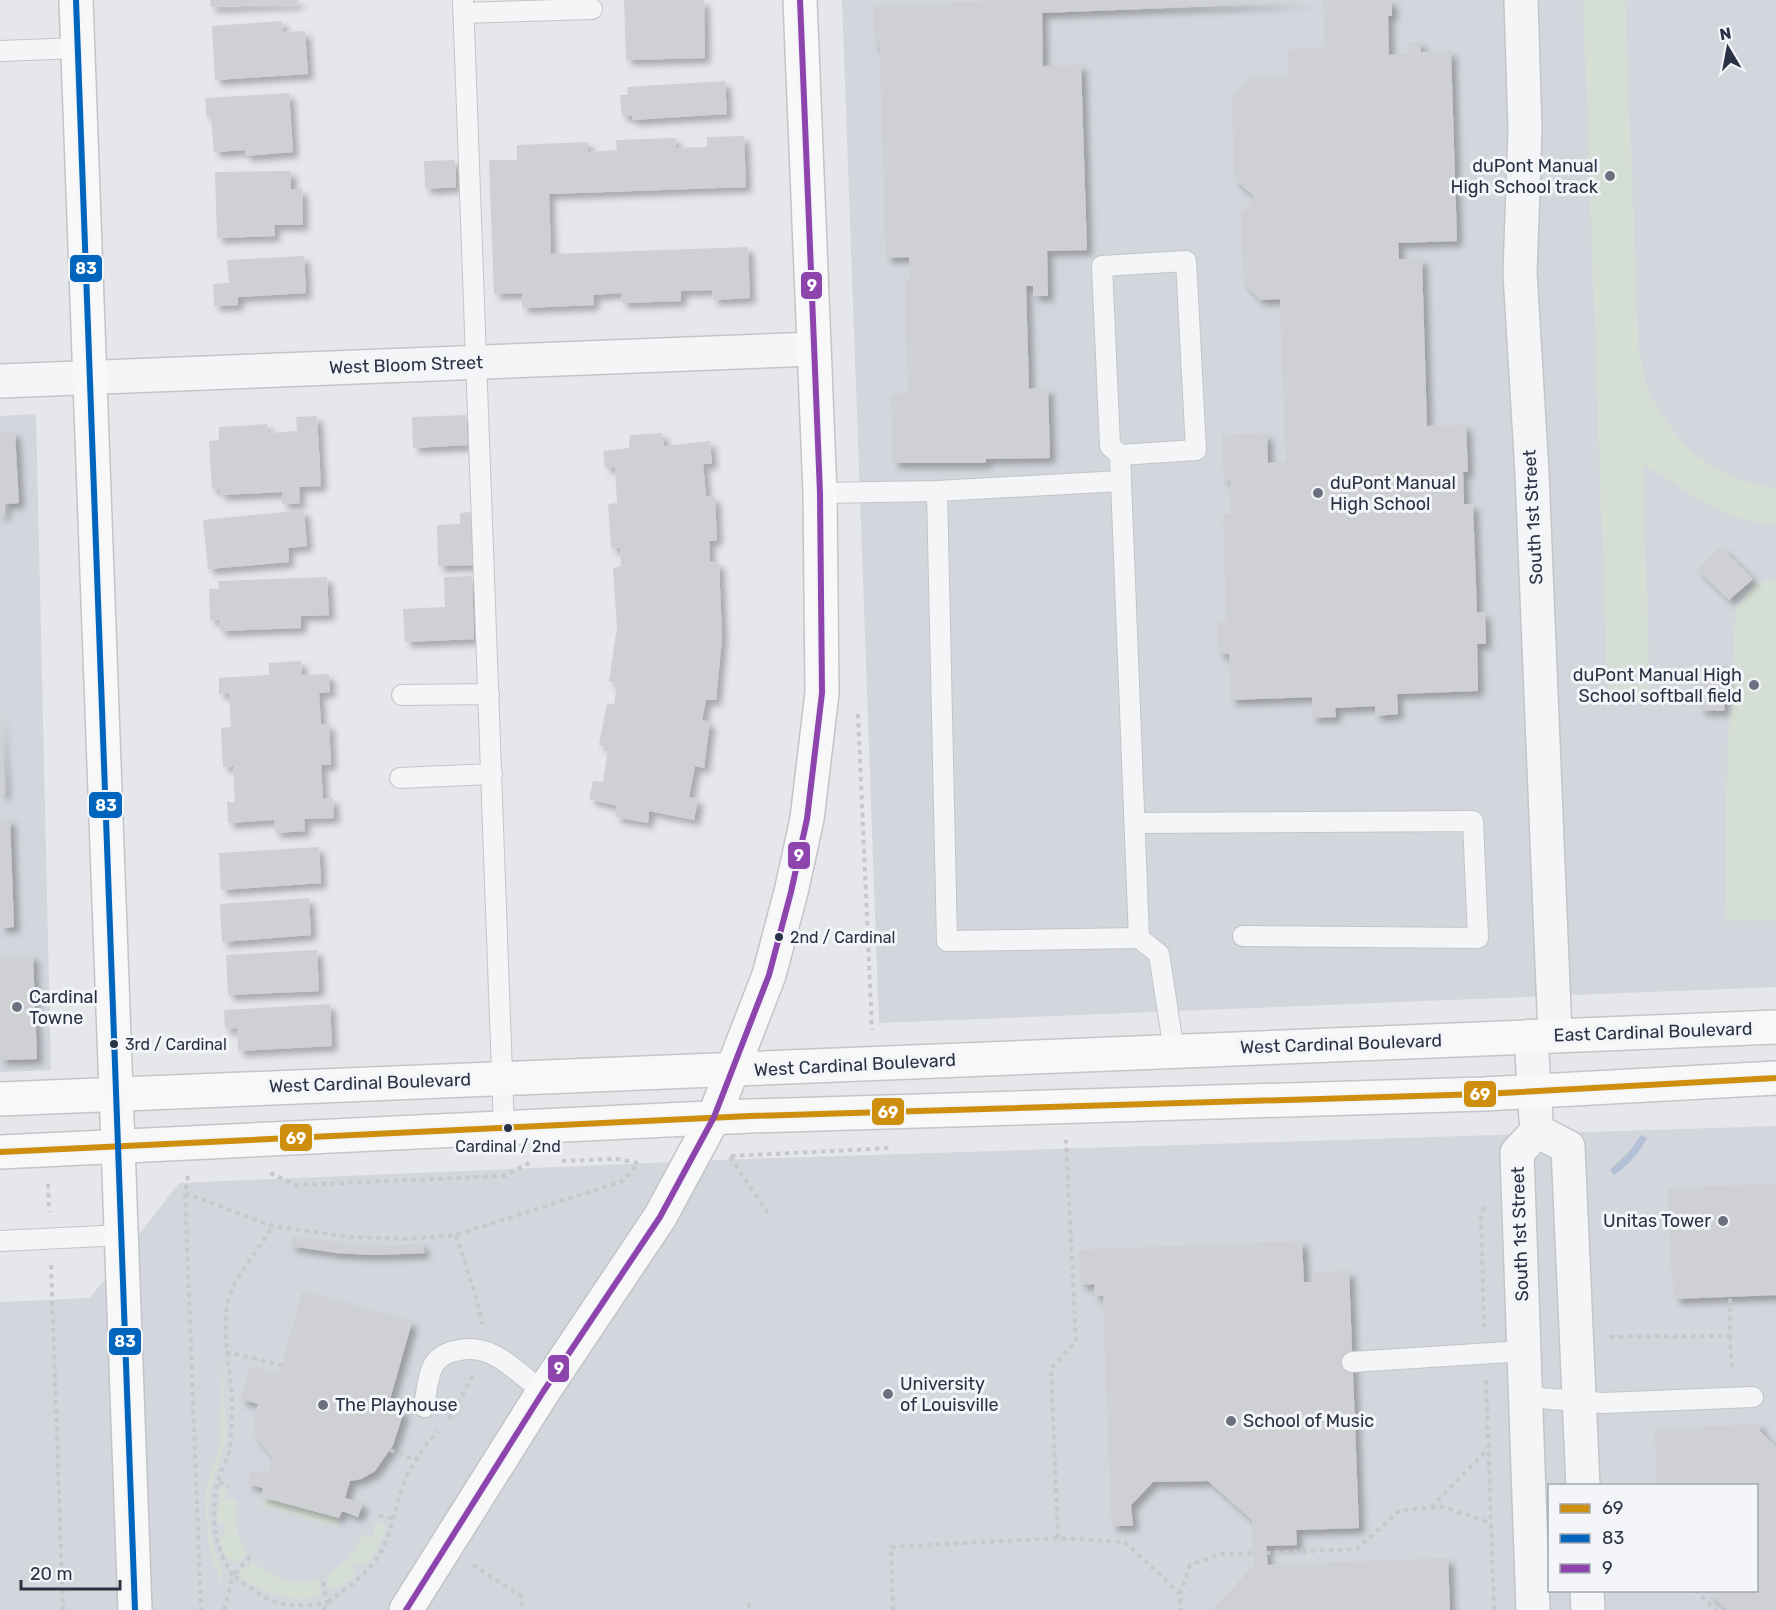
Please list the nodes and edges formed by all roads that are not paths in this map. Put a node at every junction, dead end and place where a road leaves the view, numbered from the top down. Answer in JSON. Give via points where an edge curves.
{"nodes":[{"id":1,"x":76,"y":0,"type":"edge"},
{"id":2,"x":800,"y":0,"type":"edge"},
{"id":3,"x":1521,"y":0,"type":"edge"},
{"id":4,"x":463,"y":7,"type":"edge"},
{"id":5,"x":592,"y":9,"type":"dead end"},
{"id":6,"x":78,"y":48,"type":"junction"},
{"id":7,"x":0,"y":51,"type":"edge"},
{"id":8,"x":813,"y":349,"type":"junction"},
{"id":9,"x":476,"y":363,"type":"junction"},
{"id":10,"x":90,"y":378,"type":"junction"},
{"id":11,"x":0,"y":381,"type":"edge"},
{"id":12,"x":1115,"y":450,"type":"junction"},
{"id":13,"x":1121,"y":481,"type":"junction"},
{"id":14,"x":937,"y":491,"type":"junction"},
{"id":15,"x":820,"y":493,"type":"junction"},
{"id":16,"x":489,"y":694,"type":"junction"},
{"id":17,"x":402,"y":695,"type":"dead end"},
{"id":18,"x":492,"y":774,"type":"junction"},
{"id":19,"x":400,"y":778,"type":"dead end"},
{"id":20,"x":1134,"y":823,"type":"junction"},
{"id":21,"x":1243,"y":936,"type":"dead end"},
{"id":22,"x":1139,"y":938,"type":"junction"},
{"id":23,"x":1776,"y":1027,"type":"edge"},
{"id":24,"x":1543,"y":1035,"type":"junction"},
{"id":25,"x":1174,"y":1051,"type":"junction"},
{"id":26,"x":733,"y":1071,"type":"junction"},
{"id":27,"x":1776,"y":1078,"type":"edge"},
{"id":28,"x":503,"y":1079,"type":"junction"},
{"id":29,"x":1534,"y":1092,"type":"junction"},
{"id":30,"x":116,"y":1093,"type":"junction"},
{"id":31,"x":0,"y":1099,"type":"edge"},
{"id":32,"x":714,"y":1117,"type":"junction"},
{"id":33,"x":504,"y":1129,"type":"junction"},
{"id":34,"x":1537,"y":1131,"type":"junction"},
{"id":35,"x":119,"y":1148,"type":"junction"},
{"id":36,"x":0,"y":1152,"type":"edge"},
{"id":37,"x":122,"y":1235,"type":"junction"},
{"id":38,"x":0,"y":1241,"type":"edge"},
{"id":39,"x":1524,"y":1351,"type":"junction"},
{"id":40,"x":1352,"y":1362,"type":"dead end"},
{"id":41,"x":543,"y":1392,"type":"junction"},
{"id":42,"x":1526,"y":1397,"type":"junction"},
{"id":43,"x":1753,"y":1397,"type":"dead end"},
{"id":44,"x":1580,"y":1402,"type":"junction"},
{"id":45,"x":424,"y":1407,"type":"dead end"},
{"id":46,"x":1583,"y":1484,"type":"edge"},
{"id":47,"x":1587,"y":1592,"type":"edge"},
{"id":48,"x":135,"y":1610,"type":"edge"},
{"id":49,"x":405,"y":1610,"type":"edge"},
{"id":50,"x":1533,"y":1610,"type":"edge"},
{"id":51,"x":1587,"y":1610,"type":"edge"}],
"edges":[{"from":1,"to":6,"type":"main road"},
{"from":2,"to":8,"type":"main road"},
{"from":3,"to":24,"type":"street","name":"South 1st Street","via":[[1525,130],[1520,273],[1532,473]]},
{"from":4,"to":5,"type":"lane"},
{"from":4,"to":9,"type":"lane"},
{"from":6,"to":7,"type":"lane"},
{"from":6,"to":10,"type":"main road"},
{"from":8,"to":9,"type":"street","name":"West Bloom Street"},
{"from":8,"to":15,"type":"main road"},
{"from":9,"to":10,"type":"street","name":"West Bloom Street"},
{"from":9,"to":16,"type":"lane"},
{"from":10,"to":11,"type":"street","name":"West Bloom Street"},
{"from":10,"to":30,"type":"main road"},
{"from":12,"to":12,"type":"lane","via":[[1102,266],[1186,261],[1196,450]]},
{"from":12,"to":13,"type":"lane"},
{"from":13,"to":14,"type":"lane"},
{"from":13,"to":20,"type":"lane"},
{"from":14,"to":15,"type":"lane"},
{"from":14,"to":22,"type":"lane","via":[[947,940]]},
{"from":15,"to":26,"type":"main road","via":[[822,693],[807,819],[769,975]]},
{"from":16,"to":17,"type":"lane"},
{"from":16,"to":18,"type":"lane"},
{"from":18,"to":19,"type":"lane"},
{"from":18,"to":28,"type":"lane"},
{"from":20,"to":21,"type":"lane","via":[[1473,821],[1478,938]]},
{"from":20,"to":22,"type":"lane"},
{"from":22,"to":25,"type":"lane","via":[[1159,954]]},
{"from":23,"to":24,"type":"main road","name":"East Cardinal Boulevard"},
{"from":24,"to":25,"type":"main road","name":"West Cardinal Boulevard"},
{"from":24,"to":29,"type":"street","name":"South 1st Street"},
{"from":25,"to":26,"type":"main road","name":"West Cardinal Boulevard"},
{"from":26,"to":28,"type":"main road","name":"West Cardinal Boulevard"},
{"from":26,"to":32,"type":"main road"},
{"from":27,"to":29,"type":"main road"},
{"from":28,"to":30,"type":"main road","name":"West Cardinal Boulevard"},
{"from":28,"to":33,"type":"lane"},
{"from":29,"to":32,"type":"main road"},
{"from":29,"to":34,"type":"street","name":"South 1st Street"},
{"from":30,"to":31,"type":"main road","name":"West Cardinal Boulevard"},
{"from":30,"to":35,"type":"main road"},
{"from":32,"to":33,"type":"main road"},
{"from":32,"to":41,"type":"main road","via":[[660,1217]]},
{"from":33,"to":35,"type":"main road"},
{"from":34,"to":39,"type":"street","name":"South 1st Street","via":[[1517,1153]]},
{"from":34,"to":44,"type":"street","via":[[1568,1147]]},
{"from":35,"to":36,"type":"main road"},
{"from":35,"to":37,"type":"main road"},
{"from":37,"to":38,"type":"lane"},
{"from":37,"to":48,"type":"main road"},
{"from":39,"to":40,"type":"lane"},
{"from":39,"to":42,"type":"street","name":"South 1st Street"},
{"from":41,"to":45,"type":"lane","via":[[493,1353],[479,1348],[460,1350],[446,1353],[433,1365]]},
{"from":41,"to":49,"type":"main road"},
{"from":42,"to":44,"type":"lane"},
{"from":42,"to":50,"type":"street","name":"South 1st Street"},
{"from":43,"to":44,"type":"lane"},
{"from":44,"to":46,"type":"street"},
{"from":47,"to":51,"type":"street"}]}
